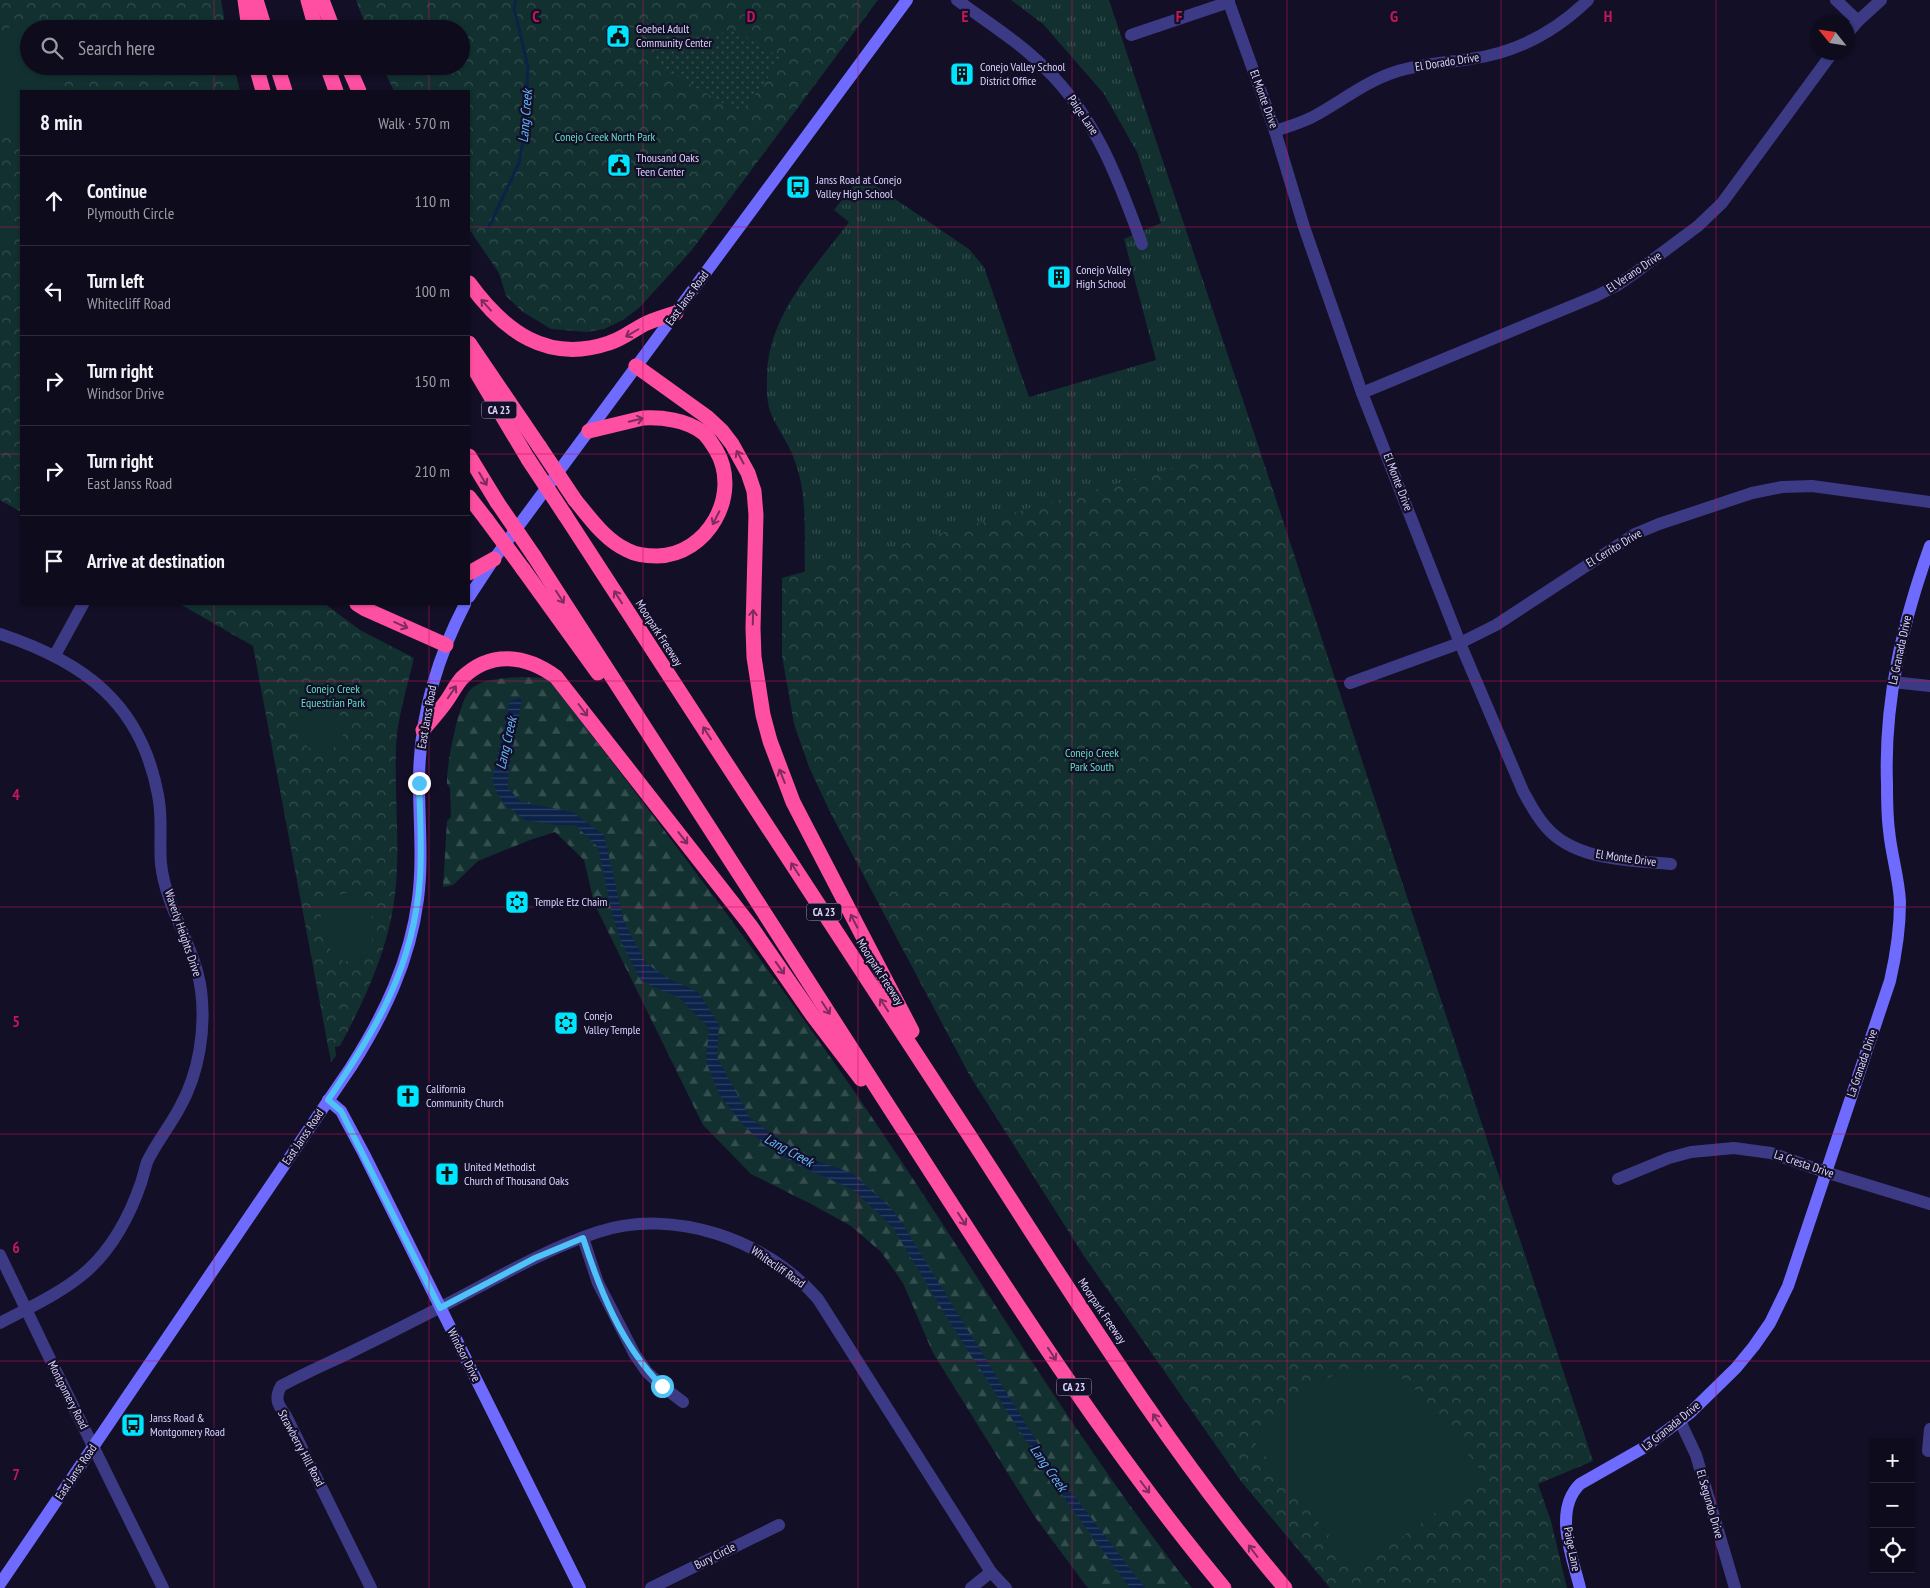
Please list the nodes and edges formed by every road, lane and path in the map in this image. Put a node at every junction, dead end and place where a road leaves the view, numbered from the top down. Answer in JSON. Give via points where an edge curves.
{"nodes":[{"id":1,"x":246,"y":0,"type":"edge"},
{"id":2,"x":256,"y":0,"type":"edge"},
{"id":3,"x":308,"y":0,"type":"edge"},
{"id":4,"x":322,"y":0,"type":"edge"},
{"id":5,"x":907,"y":0,"type":"edge"},
{"id":6,"x":957,"y":0,"type":"edge"},
{"id":7,"x":1588,"y":0,"type":"edge"},
{"id":8,"x":1836,"y":0,"type":"edge"},
{"id":9,"x":1881,"y":0,"type":"edge"},
{"id":10,"x":1228,"y":1,"type":"edge"},
{"id":11,"x":248,"y":20,"type":"edge"},
{"id":12,"x":262,"y":20,"type":"edge"},
{"id":13,"x":314,"y":20,"type":"edge"},
{"id":14,"x":330,"y":20,"type":"edge"},
{"id":15,"x":1858,"y":20,"type":"junction"},
{"id":16,"x":1855,"y":24,"type":"edge"},
{"id":17,"x":1131,"y":34,"type":"dead end"},
{"id":18,"x":1827,"y":60,"type":"edge"},
{"id":19,"x":259,"y":75,"type":"edge"},
{"id":20,"x":280,"y":75,"type":"edge"},
{"id":21,"x":331,"y":75,"type":"edge"},
{"id":22,"x":352,"y":75,"type":"edge"},
{"id":23,"x":263,"y":90,"type":"edge"},
{"id":24,"x":285,"y":90,"type":"edge"},
{"id":25,"x":336,"y":90,"type":"edge"},
{"id":26,"x":359,"y":90,"type":"edge"},
{"id":27,"x":1275,"y":131,"type":"junction"},
{"id":28,"x":1142,"y":244,"type":"dead end"},
{"id":29,"x":470,"y":284,"type":"edge"},
{"id":30,"x":676,"y":313,"type":"junction"},
{"id":31,"x":470,"y":344,"type":"edge"},
{"id":32,"x":470,"y":362,"type":"edge"},
{"id":33,"x":636,"y":366,"type":"junction"},
{"id":34,"x":1362,"y":393,"type":"junction"},
{"id":35,"x":589,"y":430,"type":"junction"},
{"id":36,"x":470,"y":458,"type":"edge"},
{"id":37,"x":470,"y":498,"type":"edge"},
{"id":38,"x":1930,"y":502,"type":"edge"},
{"id":39,"x":1930,"y":546,"type":"edge"},
{"id":40,"x":494,"y":559,"type":"junction"},
{"id":41,"x":470,"y":572,"type":"edge"},
{"id":42,"x":470,"y":595,"type":"edge"},
{"id":43,"x":82,"y":605,"type":"edge"},
{"id":44,"x":359,"y":605,"type":"edge"},
{"id":45,"x":465,"y":605,"type":"edge"},
{"id":46,"x":0,"y":634,"type":"edge"},
{"id":47,"x":1460,"y":643,"type":"junction"},
{"id":48,"x":446,"y":645,"type":"junction"},
{"id":49,"x":55,"y":655,"type":"junction"},
{"id":50,"x":1893,"y":682,"type":"junction"},
{"id":51,"x":1350,"y":683,"type":"dead end"},
{"id":52,"x":1930,"y":686,"type":"edge"},
{"id":53,"x":423,"y":730,"type":"junction"},
{"id":54,"x":724,"y":849,"type":"junction"},
{"id":55,"x":1671,"y":864,"type":"dead end"},
{"id":56,"x":328,"y":1100,"type":"junction"},
{"id":57,"x":1825,"y":1172,"type":"junction"},
{"id":58,"x":935,"y":1178,"type":"junction"},
{"id":59,"x":1618,"y":1179,"type":"dead end"},
{"id":60,"x":1930,"y":1204,"type":"edge"},
{"id":61,"x":583,"y":1238,"type":"junction"},
{"id":62,"x":0,"y":1255,"type":"edge"},
{"id":63,"x":440,"y":1308,"type":"junction"},
{"id":64,"x":26,"y":1309,"type":"junction"},
{"id":65,"x":1082,"y":1310,"type":"junction"},
{"id":66,"x":0,"y":1323,"type":"edge"},
{"id":67,"x":682,"y":1402,"type":"dead end"},
{"id":68,"x":1680,"y":1421,"type":"junction"},
{"id":69,"x":1930,"y":1429,"type":"edge"},
{"id":70,"x":94,"y":1445,"type":"junction"},
{"id":71,"x":1928,"y":1451,"type":"dead end"},
{"id":72,"x":1580,"y":1484,"type":"joint"},
{"id":73,"x":779,"y":1525,"type":"dead end"},
{"id":74,"x":991,"y":1572,"type":"junction"},
{"id":75,"x":0,"y":1584,"type":"edge"},
{"id":76,"x":163,"y":1588,"type":"edge"},
{"id":77,"x":371,"y":1588,"type":"edge"},
{"id":78,"x":580,"y":1588,"type":"edge"},
{"id":79,"x":651,"y":1588,"type":"edge"},
{"id":80,"x":971,"y":1588,"type":"edge"},
{"id":81,"x":1006,"y":1588,"type":"edge"},
{"id":82,"x":1224,"y":1588,"type":"edge"},
{"id":83,"x":1285,"y":1588,"type":"edge"},
{"id":84,"x":1580,"y":1588,"type":"edge"},
{"id":85,"x":1735,"y":1588,"type":"edge"}],
"edges":[{"from":1,"to":11,"type":"highway"},
{"from":2,"to":12,"type":"highway"},
{"from":3,"to":13,"type":"highway"},
{"from":4,"to":14,"type":"highway"},
{"from":5,"to":30,"type":"main road","name":"East Janss Road"},
{"from":6,"to":28,"type":"street","name":"Paige Lane","via":[[1044,66],[1072,97],[1102,144],[1128,202]]},
{"from":7,"to":27,"type":"street","name":"El Dorado Drive","via":[[1567,19],[1522,45],[1495,54],[1394,72],[1364,86],[1316,116]]},
{"from":8,"to":15,"type":"street"},
{"from":9,"to":15,"type":"street"},
{"from":10,"to":17,"type":"street"},
{"from":10,"to":27,"type":"street","name":"El Monte Drive"},
{"from":15,"to":16,"type":"street"},
{"from":18,"to":34,"type":"street","name":"El Verano Drive","via":[[1722,203],[1698,226],[1635,273],[1596,296]]},
{"from":19,"to":23,"type":"highway"},
{"from":20,"to":24,"type":"highway"},
{"from":21,"to":25,"type":"highway"},
{"from":22,"to":26,"type":"highway"},
{"from":27,"to":34,"type":"street","name":"El Monte Drive","via":[[1304,227]]},
{"from":30,"to":29,"type":"highway","one_way":true,"via":[[646,324],[611,343],[566,349],[536,342],[508,327]]},
{"from":30,"to":33,"type":"main road","name":"East Janss Road"},
{"from":35,"to":31,"type":"highway","one_way":true,"bridge":true,"via":[[652,418],[674,421],[702,432],[719,455],[724,470],[723,503],[710,528],[690,546],[667,555],[636,554],[616,544],[575,500]]},
{"from":65,"to":32,"type":"highway","name":"Moorpark Freeway","number":"CA 23","one_way":true,"bridge":true,"via":[[528,459]]},
{"from":33,"to":35,"type":"main road","name":"East Janss Road"},
{"from":65,"to":33,"type":"highway","one_way":true,"via":[[1006,1179],[928,1060],[793,802],[779,769],[763,715],[754,657],[756,515],[754,491],[748,473],[722,431]]},
{"from":34,"to":47,"type":"street","name":"El Monte Drive"},
{"from":35,"to":40,"type":"main road","name":"East Janss Road"},
{"from":36,"to":54,"type":"highway","number":"CA 23","one_way":true,"bridge":true},
{"from":37,"to":54,"type":"highway","bridge":true},
{"from":38,"to":47,"type":"street","name":"El Cerrito Drive","via":[[1812,486],[1752,493],[1635,534],[1496,626]]},
{"from":39,"to":50,"type":"main road","name":"La Granada Drive","via":[[1906,617]]},
{"from":40,"to":41,"type":"highway"},
{"from":40,"to":42,"type":"main road","name":"East Janss Road"},
{"from":43,"to":49,"type":"street"},
{"from":44,"to":48,"type":"highway","one_way":true},
{"from":45,"to":48,"type":"main road","name":"East Janss Road"},
{"from":46,"to":49,"type":"street","name":"Waverly Heights Drive"},
{"from":47,"to":51,"type":"street","name":"El Cerrito Drive"},
{"from":47,"to":55,"type":"street","name":"El Monte Drive","via":[[1523,791],[1547,828],[1564,842],[1585,851]]},
{"from":48,"to":53,"type":"main road","name":"East Janss Road","via":[[430,690]]},
{"from":49,"to":64,"type":"street","name":"Waverly Heights Drive","via":[[75,666],[113,699],[146,750],[162,819],[161,864],[201,989],[201,1025],[200,1047],[191,1085],[148,1162],[128,1216],[117,1234],[88,1270]]},
{"from":50,"to":52,"type":"street"},
{"from":50,"to":57,"type":"main road","name":"La Granada Drive","via":[[1886,734],[1887,783],[1900,926],[1890,981]]},
{"from":53,"to":56,"type":"main road","name":"East Janss Road","via":[[419,783],[420,879],[412,933],[381,1016]]},
{"from":53,"to":58,"type":"highway","one_way":true,"via":[[461,680],[478,667],[503,658],[516,659],[544,668],[556,677],[750,925],[813,1016]]},
{"from":54,"to":58,"type":"highway","number":"CA 23","one_way":true},
{"from":56,"to":63,"type":"main road","name":"Windsor Drive","via":[[341,1111]]},
{"from":56,"to":70,"type":"main road","name":"East Janss Road"},
{"from":57,"to":59,"type":"street","name":"La Cresta Drive","via":[[1771,1153],[1734,1148],[1691,1152]]},
{"from":57,"to":60,"type":"street","name":"La Cresta Drive"},
{"from":57,"to":68,"type":"main road","name":"La Granada Drive","via":[[1788,1286],[1770,1323],[1736,1368]]},
{"from":58,"to":82,"type":"highway","number":"CA 23","one_way":true,"via":[[1104,1433]]},
{"from":61,"to":63,"type":"street","name":"Whitecliff Road","via":[[535,1258]]},
{"from":61,"to":67,"type":"street","via":[[598,1283],[635,1355],[647,1372]]},
{"from":61,"to":74,"type":"street","name":"Whitecliff Road","via":[[644,1225],[687,1227],[741,1243],[797,1278],[818,1299]]},
{"from":62,"to":64,"type":"street","name":"Montgomery Road"},
{"from":63,"to":77,"type":"street","name":"Strawberry Hill Road","via":[[288,1382],[276,1394],[278,1405]]},
{"from":63,"to":78,"type":"main road","name":"Windsor Drive"},
{"from":64,"to":66,"type":"street","name":"Waverly Heights Drive"},
{"from":64,"to":70,"type":"street","name":"Montgomery Road"},
{"from":83,"to":65,"type":"highway","name":"Moorpark Freeway","number":"CA 23","one_way":true,"via":[[1190,1468]]},
{"from":68,"to":72,"type":"main road","name":"La Granada Drive","via":[[1645,1448]]},
{"from":68,"to":85,"type":"street","name":"El Segundo Drive","via":[[1696,1455]]},
{"from":69,"to":71,"type":"street"},
{"from":70,"to":75,"type":"main road","name":"East Janss Road"},
{"from":70,"to":76,"type":"street","name":"Montgomery Road"},
{"from":72,"to":84,"type":"main road","name":"Paige Lane","via":[[1570,1496],[1566,1511]]},
{"from":73,"to":79,"type":"street","name":"Bury Circle"},
{"from":74,"to":80,"type":"street"},
{"from":74,"to":81,"type":"street","name":"Whitecliff Road"}]}
